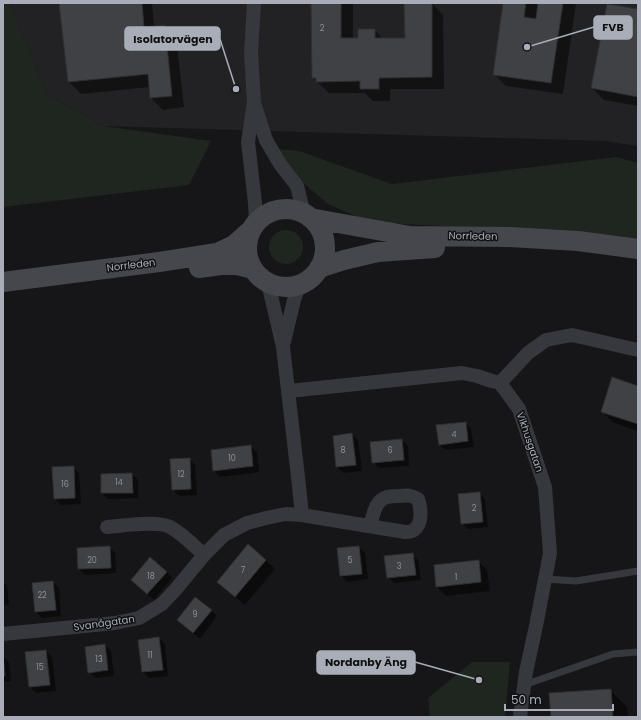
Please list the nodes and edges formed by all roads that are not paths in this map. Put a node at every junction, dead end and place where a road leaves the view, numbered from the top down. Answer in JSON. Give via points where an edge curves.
{"nodes":[{"id":1,"x":254,"y":3,"type":"edge"},
{"id":2,"x":254,"y":102,"type":"junction"},
{"id":3,"x":307,"y":216,"type":"junction"},
{"id":4,"x":254,"y":227,"type":"junction"},
{"id":5,"x":638,"y":249,"type":"edge"},
{"id":6,"x":638,"y":262,"type":"edge"},
{"id":7,"x":319,"y":268,"type":"junction"},
{"id":8,"x":253,"y":269,"type":"junction"},
{"id":9,"x":3,"y":282,"type":"edge"},
{"id":10,"x":268,"y":283,"type":"junction"},
{"id":11,"x":299,"y":285,"type":"junction"},
{"id":12,"x":3,"y":296,"type":"edge"},
{"id":13,"x":283,"y":347,"type":"junction"},
{"id":14,"x":638,"y":350,"type":"edge"},
{"id":15,"x":500,"y":383,"type":"junction"},
{"id":16,"x":289,"y":391,"type":"junction"},
{"id":17,"x":302,"y":515,"type":"junction"},
{"id":18,"x":370,"y":526,"type":"dead end"},
{"id":19,"x":107,"y":527,"type":"dead end"},
{"id":20,"x":204,"y":555,"type":"junction"},
{"id":21,"x":638,"y":571,"type":"edge"},
{"id":22,"x":545,"y":579,"type":"junction"},
{"id":23,"x":3,"y":634,"type":"edge"},
{"id":24,"x":638,"y":652,"type":"edge"},
{"id":25,"x":524,"y":686,"type":"junction"},
{"id":26,"x":520,"y":717,"type":"edge"}],
"edges":[{"from":1,"to":2,"type":"street","via":[[251,53]]},
{"from":2,"to":3,"type":"street","via":[[266,140],[297,186]]},
{"from":2,"to":4,"type":"street","via":[[248,142],[255,203]]},
{"from":3,"to":4,"type":"main road","via":[[288,210],[274,211],[260,219]]},
{"from":3,"to":5,"type":"main road","name":"Norrleden","via":[[410,236],[510,237],[578,241]]},
{"from":3,"to":7,"type":"main road","via":[[320,229],[324,242],[324,254]]},
{"from":4,"to":8,"type":"main road","via":[[247,248]]},
{"from":4,"to":9,"type":"main road","name":"Norrleden","via":[[234,245],[217,253]]},
{"from":6,"to":7,"type":"main road","name":"Norrleden","via":[[510,247],[448,247],[378,252]]},
{"from":7,"to":11,"type":"main road","via":[[314,276]]},
{"from":8,"to":10,"type":"main road"},
{"from":8,"to":12,"type":"main road","name":"Norrleden","via":[[237,264],[221,264]]},
{"from":10,"to":11,"type":"main road","via":[[285,287]]},
{"from":10,"to":13,"type":"street"},
{"from":11,"to":13,"type":"street"},
{"from":13,"to":16,"type":"street"},
{"from":14,"to":15,"type":"street","via":[[572,335],[546,340],[528,353]]},
{"from":15,"to":16,"type":"street","via":[[462,373]]},
{"from":15,"to":22,"type":"street","name":"Vikhusgatan","via":[[519,409],[545,487],[550,553]]},
{"from":16,"to":17,"type":"street"},
{"from":17,"to":18,"type":"street","name":"Svanågatan"},
{"from":17,"to":20,"type":"street","name":"Svanågatan","via":[[286,514],[247,523],[224,535]]},
{"from":19,"to":20,"type":"street","via":[[154,524],[168,526]]},
{"from":20,"to":23,"type":"street","name":"Svanågatan","via":[[162,604],[139,618],[115,623]]},
{"from":21,"to":22,"type":"lane","via":[[576,581]]},
{"from":22,"to":25,"type":"street","name":"Vikhusgatan"},
{"from":24,"to":25,"type":"lane","via":[[613,654]]},
{"from":25,"to":26,"type":"street","name":"Vikhusgatan"}]}
